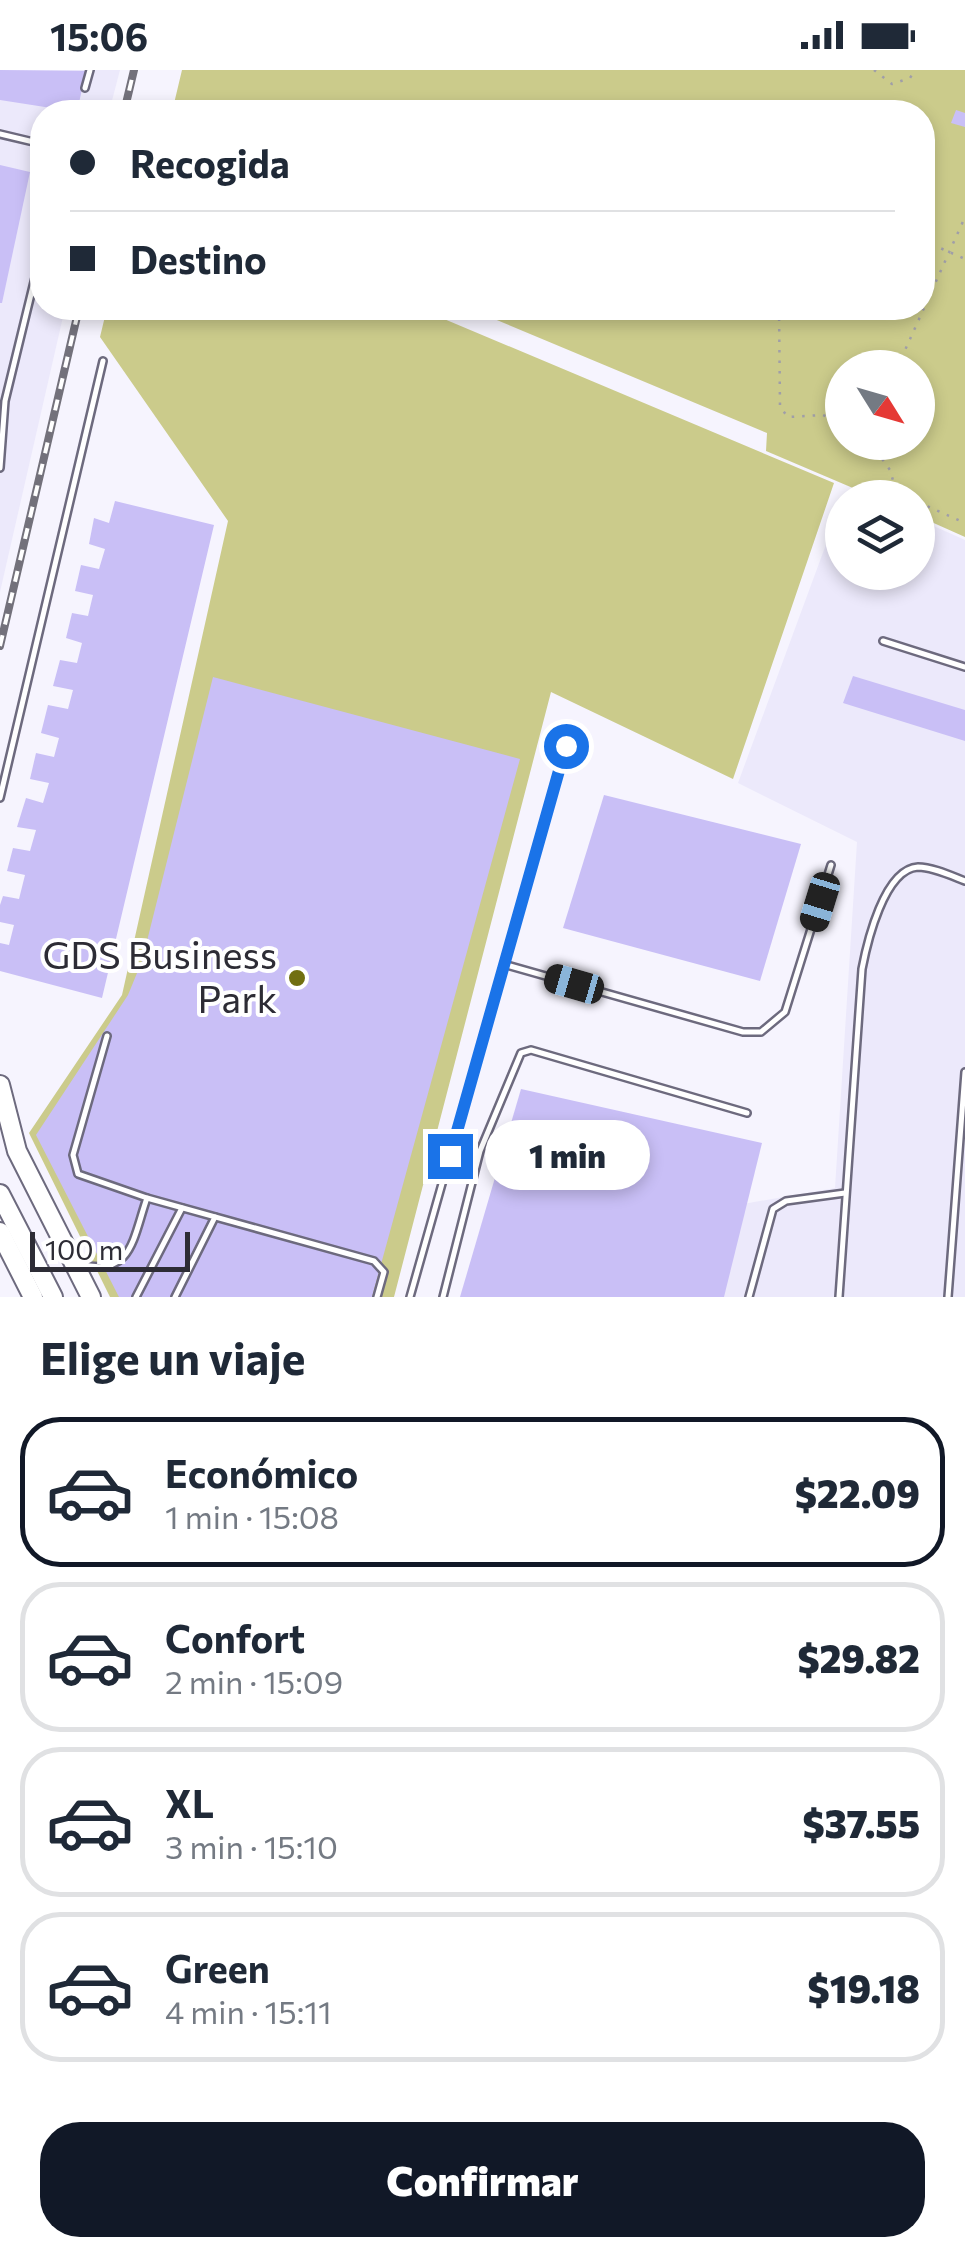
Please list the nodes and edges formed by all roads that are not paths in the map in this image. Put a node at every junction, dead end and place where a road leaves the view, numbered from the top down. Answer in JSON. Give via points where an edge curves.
{"nodes":[{"id":1,"x":90,"y":70,"type":"edge"},
{"id":2,"x":86,"y":88,"type":"dead end"},
{"id":3,"x":0,"y":134,"type":"edge"},
{"id":4,"x":30,"y":141,"type":"edge"},
{"id":5,"x":30,"y":299,"type":"edge"},
{"id":6,"x":102,"y":361,"type":"dead end"},
{"id":7,"x":0,"y":468,"type":"edge"},
{"id":8,"x":883,"y":641,"type":"dead end"},
{"id":9,"x":965,"y":667,"type":"edge"},
{"id":10,"x":566,"y":746,"type":"dead end"},
{"id":11,"x":0,"y":798,"type":"edge"},
{"id":12,"x":831,"y":865,"type":"dead end"},
{"id":13,"x":965,"y":881,"type":"edge"},
{"id":14,"x":507,"y":965,"type":"junction"},
{"id":15,"x":108,"y":1036,"type":"dead end"},
{"id":16,"x":965,"y":1072,"type":"edge"},
{"id":17,"x":0,"y":1085,"type":"edge"},
{"id":18,"x":747,"y":1112,"type":"dead end"},
{"id":19,"x":845,"y":1193,"type":"junction"},
{"id":20,"x":0,"y":1194,"type":"edge"},
{"id":21,"x":147,"y":1198,"type":"junction"},
{"id":22,"x":182,"y":1208,"type":"junction"},
{"id":23,"x":215,"y":1217,"type":"junction"},
{"id":24,"x":0,"y":1232,"type":"edge"},
{"id":25,"x":74,"y":1262,"type":"junction"},
{"id":26,"x":33,"y":1297,"type":"edge"},
{"id":27,"x":53,"y":1297,"type":"edge"},
{"id":28,"x":92,"y":1297,"type":"edge"},
{"id":29,"x":136,"y":1297,"type":"edge"},
{"id":30,"x":176,"y":1297,"type":"edge"},
{"id":31,"x":377,"y":1297,"type":"edge"},
{"id":32,"x":410,"y":1297,"type":"edge"},
{"id":33,"x":443,"y":1297,"type":"edge"},
{"id":34,"x":748,"y":1297,"type":"edge"},
{"id":35,"x":838,"y":1297,"type":"edge"},
{"id":36,"x":948,"y":1297,"type":"edge"}],
"edges":[{"from":1,"to":2,"type":"lane"},
{"from":3,"to":4,"type":"lane"},
{"from":5,"to":7,"type":"lane","via":[[5,402]]},
{"from":6,"to":11,"type":"lane"},
{"from":8,"to":9,"type":"lane"},
{"from":10,"to":14,"type":"lane"},
{"from":12,"to":14,"type":"lane","via":[[785,1012],[762,1032]]},
{"from":13,"to":19,"type":"lane","via":[[910,870],[885,897],[872,926],[862,969]]},
{"from":14,"to":32,"type":"lane"},
{"from":15,"to":21,"type":"lane","via":[[72,1162],[92,1182]]},
{"from":16,"to":36,"type":"lane"},
{"from":17,"to":25,"type":"highway","via":[[17,1150]]},
{"from":18,"to":33,"type":"lane","via":[[532,1050],[520,1053],[480,1151]]},
{"from":19,"to":34,"type":"lane","via":[[773,1209]]},
{"from":19,"to":35,"type":"lane"},
{"from":20,"to":27,"type":"highway"},
{"from":21,"to":22,"type":"lane"},
{"from":21,"to":25,"type":"lane","via":[[118,1263],[104,1269]]},
{"from":22,"to":23,"type":"lane"},
{"from":22,"to":29,"type":"lane"},
{"from":23,"to":30,"type":"lane"},
{"from":23,"to":31,"type":"lane","via":[[374,1261],[384,1272]]},
{"from":24,"to":26,"type":"highway"},
{"from":25,"to":28,"type":"highway"}]}
